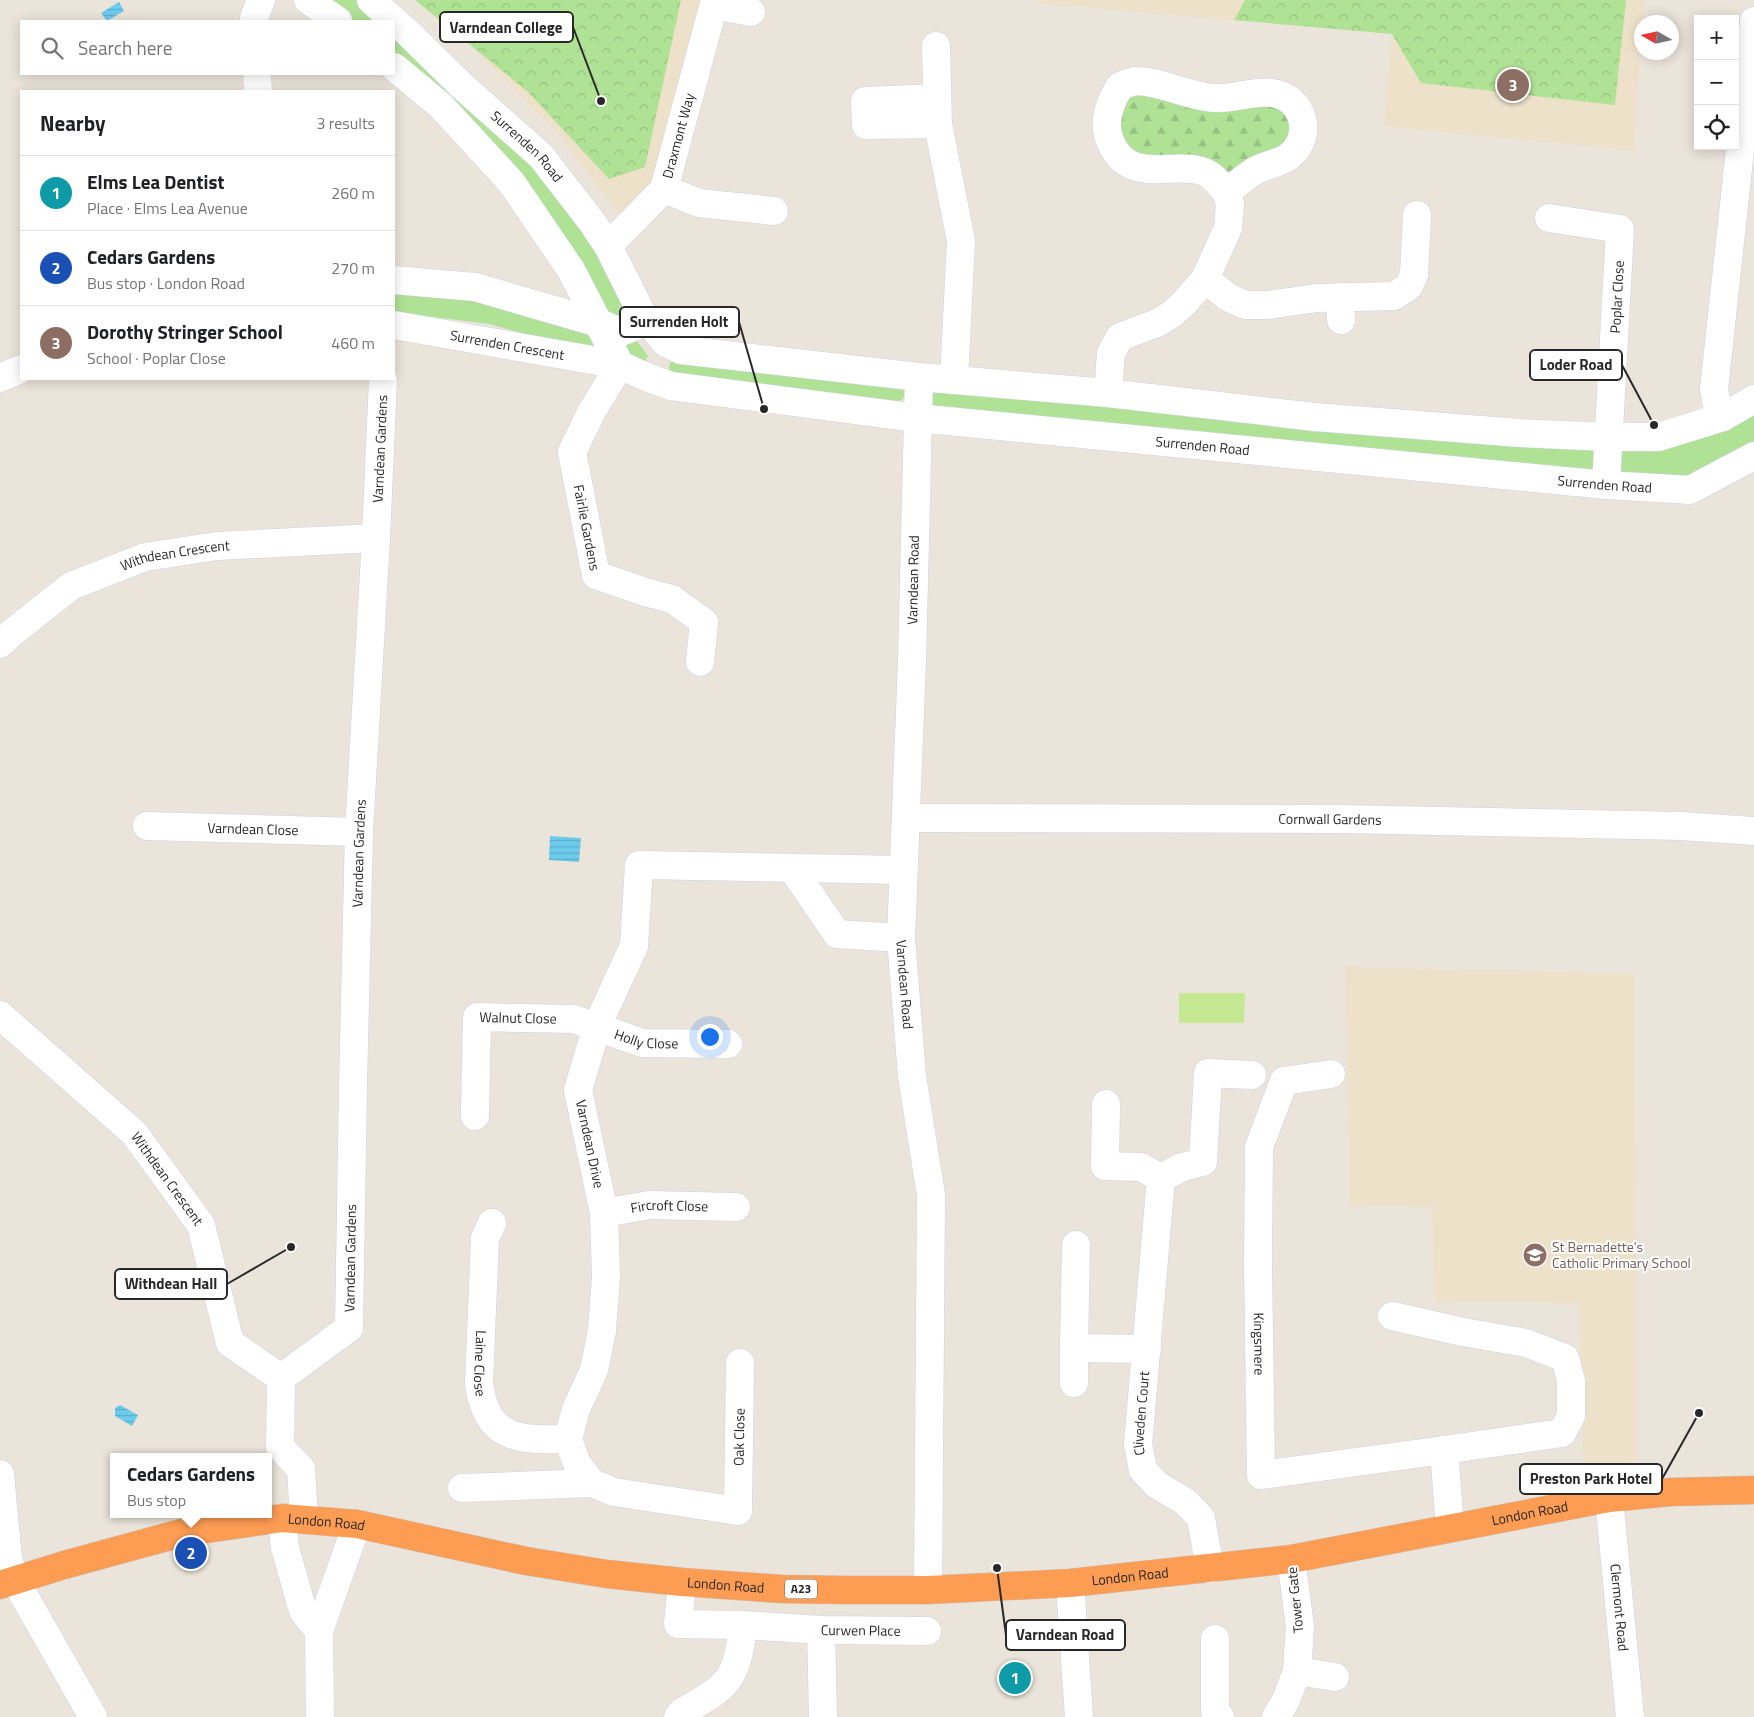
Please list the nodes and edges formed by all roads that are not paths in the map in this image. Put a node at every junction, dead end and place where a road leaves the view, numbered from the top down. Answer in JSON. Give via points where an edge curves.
{"nodes":[{"id":1,"x":261,"y":0,"type":"edge"},
{"id":2,"x":308,"y":0,"type":"edge"},
{"id":3,"x":371,"y":0,"type":"edge"},
{"id":4,"x":714,"y":2,"type":"edge"},
{"id":5,"x":751,"y":12,"type":"dead end"},
{"id":6,"x":254,"y":20,"type":"edge"},
{"id":7,"x":337,"y":20,"type":"edge"},
{"id":8,"x":394,"y":20,"type":"edge"},
{"id":9,"x":395,"y":21,"type":"edge"},
{"id":10,"x":1754,"y":21,"type":"edge"},
{"id":11,"x":936,"y":46,"type":"dead end"},
{"id":12,"x":395,"y":68,"type":"edge"},
{"id":13,"x":257,"y":75,"type":"edge"},
{"id":14,"x":258,"y":90,"type":"edge"},
{"id":15,"x":664,"y":189,"type":"junction"},
{"id":16,"x":1226,"y":192,"type":"junction"},
{"id":17,"x":774,"y":211,"type":"dead end"},
{"id":18,"x":1417,"y":215,"type":"dead end"},
{"id":19,"x":1550,"y":218,"type":"dead end"},
{"id":20,"x":608,"y":246,"type":"junction"},
{"id":21,"x":1205,"y":279,"type":"junction"},
{"id":22,"x":395,"y":280,"type":"edge"},
{"id":23,"x":648,"y":321,"type":"junction"},
{"id":24,"x":599,"y":323,"type":"junction"},
{"id":25,"x":395,"y":325,"type":"edge"},
{"id":26,"x":666,"y":343,"type":"junction"},
{"id":27,"x":620,"y":364,"type":"junction"},
{"id":28,"x":20,"y":369,"type":"edge"},
{"id":29,"x":644,"y":376,"type":"junction"},
{"id":30,"x":918,"y":377,"type":"junction"},
{"id":31,"x":0,"y":378,"type":"edge"},
{"id":32,"x":383,"y":380,"type":"edge"},
{"id":33,"x":954,"y":380,"type":"junction"},
{"id":34,"x":1108,"y":394,"type":"junction"},
{"id":35,"x":1754,"y":399,"type":"edge"},
{"id":36,"x":1315,"y":417,"type":"junction"},
{"id":37,"x":1723,"y":417,"type":"junction"},
{"id":38,"x":917,"y":418,"type":"junction"},
{"id":39,"x":1609,"y":437,"type":"junction"},
{"id":40,"x":1754,"y":456,"type":"edge"},
{"id":41,"x":1310,"y":457,"type":"junction"},
{"id":42,"x":1606,"y":485,"type":"junction"},
{"id":43,"x":376,"y":538,"type":"junction"},
{"id":44,"x":0,"y":644,"type":"edge"},
{"id":45,"x":700,"y":662,"type":"dead end"},
{"id":46,"x":906,"y":818,"type":"junction"},
{"id":47,"x":147,"y":826,"type":"dead end"},
{"id":48,"x":1754,"y":831,"type":"edge"},
{"id":49,"x":359,"y":832,"type":"junction"},
{"id":50,"x":792,"y":868,"type":"junction"},
{"id":51,"x":903,"y":870,"type":"junction"},
{"id":52,"x":901,"y":938,"type":"junction"},
{"id":53,"x":0,"y":1016,"type":"edge"},
{"id":54,"x":597,"y":1026,"type":"junction"},
{"id":55,"x":728,"y":1044,"type":"dead end"},
{"id":56,"x":1332,"y":1074,"type":"dead end"},
{"id":57,"x":1252,"y":1075,"type":"dead end"},
{"id":58,"x":1106,"y":1104,"type":"dead end"},
{"id":59,"x":475,"y":1116,"type":"dead end"},
{"id":60,"x":1161,"y":1178,"type":"junction"},
{"id":61,"x":736,"y":1207,"type":"dead end"},
{"id":62,"x":604,"y":1214,"type":"junction"},
{"id":63,"x":492,"y":1222,"type":"dead end"},
{"id":64,"x":1076,"y":1244,"type":"dead end"},
{"id":65,"x":1392,"y":1316,"type":"dead end"},
{"id":66,"x":1074,"y":1348,"type":"junction"},
{"id":67,"x":1147,"y":1349,"type":"junction"},
{"id":68,"x":740,"y":1363,"type":"dead end"},
{"id":69,"x":281,"y":1378,"type":"junction"},
{"id":70,"x":1074,"y":1384,"type":"dead end"},
{"id":71,"x":568,"y":1439,"type":"junction"},
{"id":72,"x":1444,"y":1450,"type":"junction"},
{"id":73,"x":0,"y":1474,"type":"edge"},
{"id":74,"x":592,"y":1483,"type":"junction"},
{"id":75,"x":462,"y":1488,"type":"dead end"},
{"id":76,"x":1754,"y":1490,"type":"edge"},
{"id":77,"x":1609,"y":1498,"type":"junction"},
{"id":78,"x":293,"y":1518,"type":"junction"},
{"id":79,"x":357,"y":1524,"type":"junction"},
{"id":80,"x":1450,"y":1528,"type":"junction"},
{"id":81,"x":1290,"y":1559,"type":"junction"},
{"id":82,"x":1210,"y":1569,"type":"junction"},
{"id":83,"x":682,"y":1582,"type":"junction"},
{"id":84,"x":8,"y":1583,"type":"edge"},
{"id":85,"x":1070,"y":1583,"type":"junction"},
{"id":86,"x":928,"y":1590,"type":"junction"},
{"id":87,"x":743,"y":1625,"type":"junction"},
{"id":88,"x":821,"y":1630,"type":"junction"},
{"id":89,"x":927,"y":1630,"type":"dead end"},
{"id":90,"x":319,"y":1631,"type":"junction"},
{"id":91,"x":1214,"y":1639,"type":"dead end"},
{"id":92,"x":1297,"y":1671,"type":"junction"},
{"id":93,"x":1335,"y":1678,"type":"dead end"},
{"id":94,"x":93,"y":1717,"type":"edge"},
{"id":95,"x":320,"y":1717,"type":"edge"},
{"id":96,"x":678,"y":1717,"type":"edge"},
{"id":97,"x":823,"y":1717,"type":"edge"},
{"id":98,"x":1079,"y":1717,"type":"edge"},
{"id":99,"x":1220,"y":1717,"type":"edge"},
{"id":100,"x":1276,"y":1717,"type":"edge"},
{"id":101,"x":1630,"y":1717,"type":"edge"}],
"edges":[{"from":1,"to":6,"type":"street"},
{"from":2,"to":7,"type":"street"},
{"from":3,"to":8,"type":"street","name":"Surrenden Road"},
{"from":4,"to":5,"type":"street","name":"Draxmont Way"},
{"from":4,"to":15,"type":"street","name":"Draxmont Way"},
{"from":9,"to":20,"type":"street","name":"Surrenden Road","via":[[541,156]]},
{"from":10,"to":37,"type":"street","via":[[1714,389]]},
{"from":11,"to":33,"type":"street","via":[[938,111],[961,241]]},
{"from":12,"to":24,"type":"street","via":[[441,106],[511,182],[572,270]]},
{"from":13,"to":14,"type":"street"},
{"from":15,"to":17,"type":"street","via":[[699,203]]},
{"from":15,"to":20,"type":"street","name":"Draxmont Way"},
{"from":16,"to":16,"type":"street","via":[[1254,171],[1288,157],[1298,148],[1304,130],[1303,119],[1293,102],[1265,92],[1203,97],[1148,81],[1120,86],[1110,105],[1107,125],[1110,141],[1118,154],[1137,167],[1186,169],[1210,174]]},
{"from":16,"to":21,"type":"street","via":[[1230,204],[1228,228]]},
{"from":18,"to":21,"type":"street","via":[[1404,243],[1414,275],[1401,292],[1389,296],[1341,309],[1316,298],[1246,305],[1228,298]]},
{"from":19,"to":39,"type":"street","name":"Poplar Close","via":[[1620,229]]},
{"from":20,"to":23,"type":"street","name":"Surrenden Road"},
{"from":21,"to":34,"type":"street","via":[[1172,314],[1120,337],[1112,353]]},
{"from":22,"to":24,"type":"street","via":[[475,287]]},
{"from":23,"to":24,"type":"street","via":[[621,332]]},
{"from":23,"to":26,"type":"street","name":"Surrenden Road"},
{"from":24,"to":27,"type":"street"},
{"from":25,"to":27,"type":"street","name":"Surrenden Crescent"},
{"from":26,"to":29,"type":"street"},
{"from":26,"to":30,"type":"street","via":[[681,350]]},
{"from":27,"to":29,"type":"street","name":"Surrenden Road"},
{"from":27,"to":45,"type":"street","name":"Fairlie Gardens","via":[[572,452],[596,575],[672,599],[704,622]]},
{"from":28,"to":31,"type":"street"},
{"from":29,"to":38,"type":"street","name":"Surrenden Road","via":[[672,386]]},
{"from":30,"to":33,"type":"street"},
{"from":30,"to":38,"type":"street","name":"Varndean Road"},
{"from":32,"to":43,"type":"street","name":"Varndean Gardens"},
{"from":33,"to":34,"type":"street"},
{"from":34,"to":36,"type":"street"},
{"from":35,"to":37,"type":"street"},
{"from":36,"to":39,"type":"street"},
{"from":36,"to":41,"type":"street"},
{"from":37,"to":39,"type":"street","via":[[1658,437]]},
{"from":38,"to":41,"type":"street","name":"Surrenden Road"},
{"from":38,"to":46,"type":"street","name":"Varndean Road"},
{"from":39,"to":42,"type":"street"},
{"from":40,"to":42,"type":"street","name":"Surrenden Road","via":[[1690,490]]},
{"from":41,"to":42,"type":"street","name":"Surrenden Road"},
{"from":43,"to":44,"type":"street","name":"Withdean Crescent","via":[[217,546],[144,557],[72,586]]},
{"from":43,"to":49,"type":"street","name":"Varndean Gardens"},
{"from":46,"to":48,"type":"street","name":"Cornwall Gardens","via":[[1341,819],[1682,826]]},
{"from":46,"to":51,"type":"street","name":"Varndean Road"},
{"from":47,"to":49,"type":"street","name":"Varndean Close"},
{"from":49,"to":69,"type":"street","name":"Varndean Gardens","via":[[349,1328]]},
{"from":50,"to":51,"type":"street","name":"Varndean Drive"},
{"from":50,"to":52,"type":"street","via":[[837,934]]},
{"from":50,"to":54,"type":"street","name":"Varndean Drive","via":[[639,865],[634,946]]},
{"from":51,"to":52,"type":"street","name":"Varndean Road"},
{"from":52,"to":86,"type":"street","name":"Varndean Road","via":[[912,1076],[931,1195]]},
{"from":53,"to":69,"type":"street","name":"Withdean Crescent","via":[[134,1133],[201,1225],[230,1342]]},
{"from":54,"to":55,"type":"street","name":"Holly Close","via":[[642,1043]]},
{"from":54,"to":59,"type":"street","name":"Walnut Close","via":[[574,1019],[477,1017]]},
{"from":54,"to":62,"type":"street","name":"Varndean Drive","via":[[578,1090]]},
{"from":56,"to":72,"type":"street","name":"Kingsmere","via":[[1284,1081],[1259,1147],[1261,1475]]},
{"from":57,"to":60,"type":"street","via":[[1208,1073],[1203,1162],[1182,1167]]},
{"from":58,"to":60,"type":"street","via":[[1105,1166],[1141,1167]]},
{"from":60,"to":67,"type":"street","name":"Cliveden Court"},
{"from":61,"to":62,"type":"street","name":"Fircroft Close","via":[[649,1205]]},
{"from":62,"to":71,"type":"street","name":"Varndean Drive","via":[[606,1276],[602,1331],[594,1370],[576,1409]]},
{"from":63,"to":71,"type":"street","name":"Laine Close","via":[[486,1238],[479,1383],[481,1401],[497,1426],[513,1436],[532,1440]]},
{"from":64,"to":66,"type":"street"},
{"from":65,"to":72,"type":"street","name":"Kingsmere","via":[[1526,1342],[1565,1358],[1571,1381],[1570,1416],[1562,1433]]},
{"from":66,"to":67,"type":"street"},
{"from":66,"to":70,"type":"street"},
{"from":67,"to":82,"type":"street","name":"Cliveden Court","via":[[1138,1444],[1143,1470],[1157,1485],[1186,1502],[1201,1518]]},
{"from":68,"to":74,"type":"street","name":"Oak Close","via":[[738,1511],[614,1492]]},
{"from":69,"to":78,"type":"street","via":[[280,1446],[301,1470]]},
{"from":71,"to":74,"type":"street","via":[[577,1464]]},
{"from":72,"to":80,"type":"street"},
{"from":73,"to":84,"type":"street"},
{"from":74,"to":75,"type":"street"},
{"from":76,"to":77,"type":"highway","number":"A23","via":[[1671,1492]]},
{"from":77,"to":80,"type":"highway","name":"London Road","number":"A23"},
{"from":77,"to":101,"type":"street","name":"Clermont Road"},
{"from":78,"to":79,"type":"highway","name":"London Road","number":"A23"},
{"from":78,"to":84,"type":"highway","name":"London Road","number":"A23","via":[[185,1532]]},
{"from":78,"to":90,"type":"street","via":[[285,1548],[303,1611]]},
{"from":79,"to":83,"type":"highway","name":"London Road","number":"A23","via":[[526,1561]]},
{"from":79,"to":90,"type":"street"},
{"from":80,"to":81,"type":"highway","name":"London Road","number":"A23"},
{"from":81,"to":82,"type":"highway","name":"London Road","number":"A23"},
{"from":81,"to":92,"type":"street","name":"Tower Gate","via":[[1300,1626]]},
{"from":82,"to":85,"type":"highway","name":"London Road","number":"A23"},
{"from":83,"to":86,"type":"highway","name":"London Road","number":"A23","via":[[788,1589]]},
{"from":83,"to":87,"type":"street","via":[[678,1624]]},
{"from":84,"to":94,"type":"street"},
{"from":85,"to":86,"type":"highway","name":"London Road","number":"A23"},
{"from":85,"to":98,"type":"street"},
{"from":87,"to":88,"type":"street"},
{"from":87,"to":96,"type":"street","via":[[738,1660],[727,1681],[718,1691]]},
{"from":88,"to":89,"type":"street","name":"Curwen Place"},
{"from":88,"to":97,"type":"street","name":"Curwen Place"},
{"from":90,"to":95,"type":"street"},
{"from":91,"to":99,"type":"street","via":[[1215,1712]]},
{"from":92,"to":93,"type":"street"},
{"from":92,"to":100,"type":"street","name":"Tower Gate"}]}
